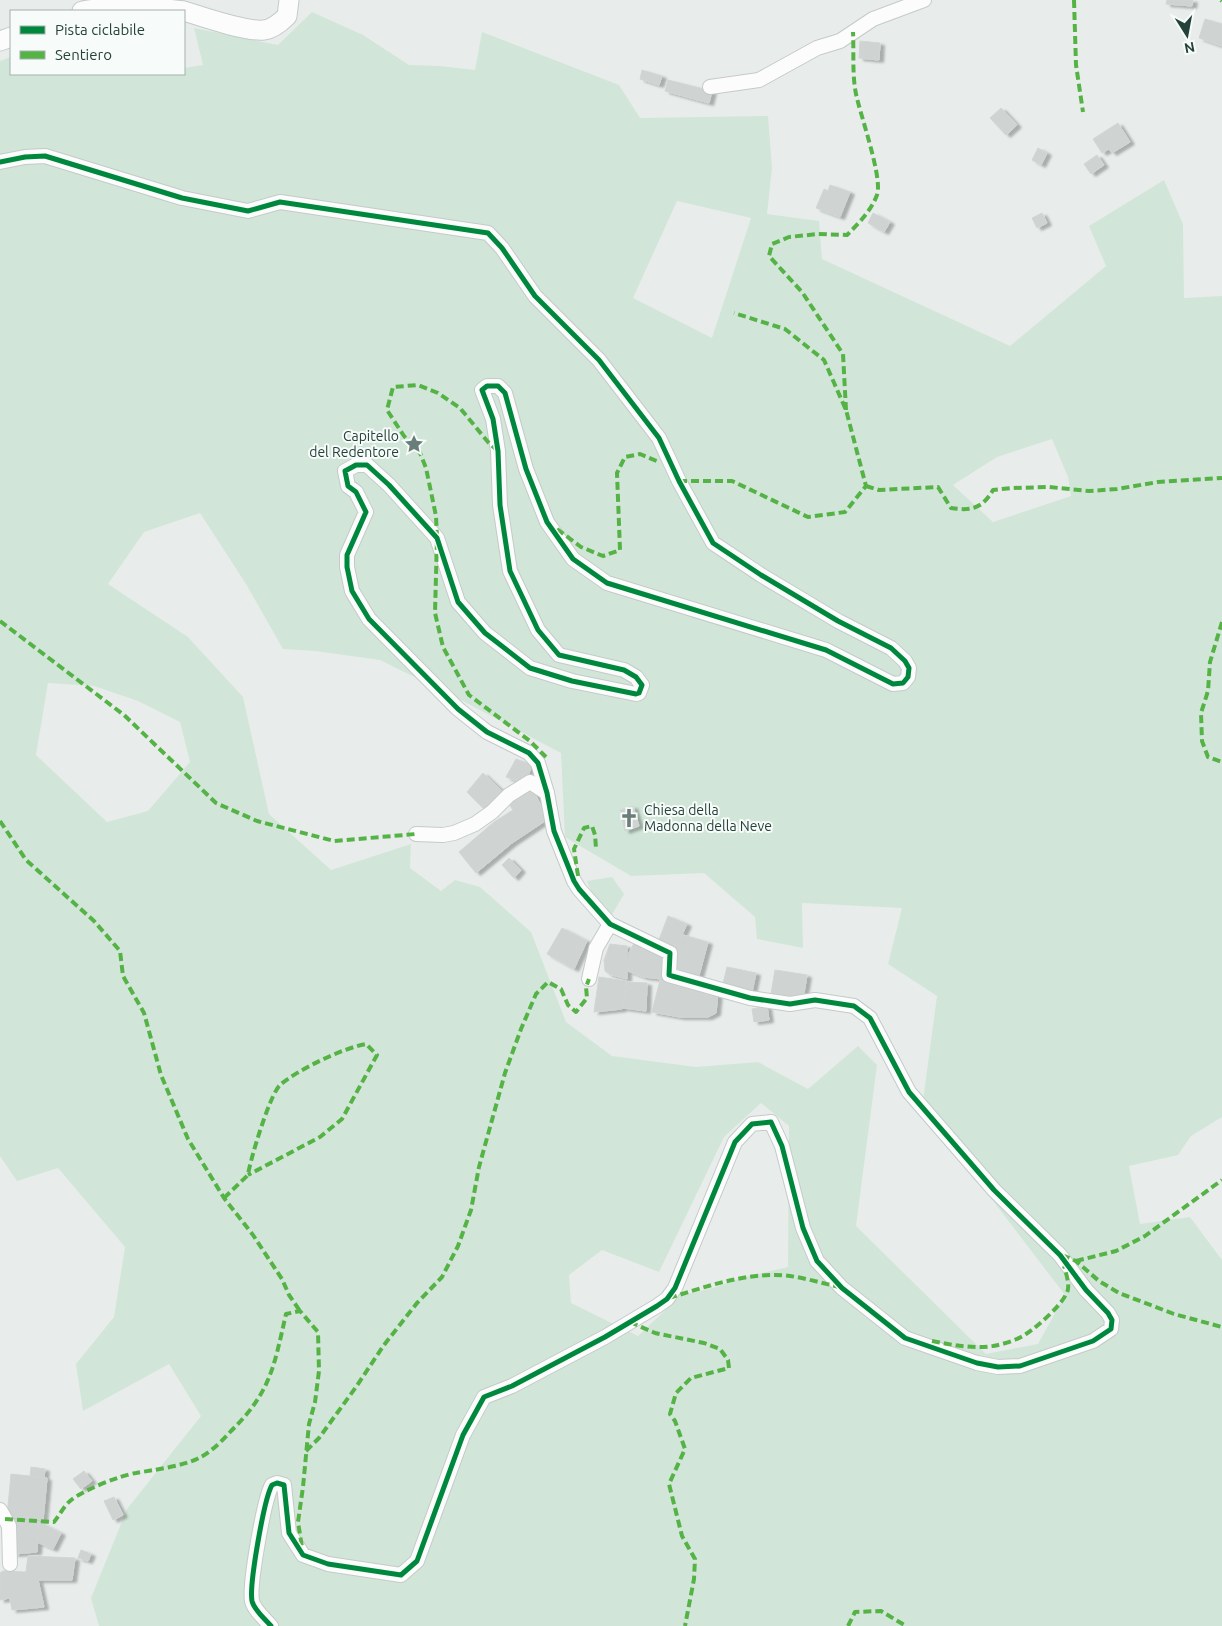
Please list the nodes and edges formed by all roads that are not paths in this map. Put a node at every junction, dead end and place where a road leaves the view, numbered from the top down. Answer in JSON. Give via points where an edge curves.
{"nodes":[{"id":1,"x":289,"y":0,"type":"edge"},
{"id":2,"x":924,"y":0,"type":"edge"},
{"id":3,"x":90,"y":10,"type":"edge"},
{"id":4,"x":174,"y":10,"type":"edge"},
{"id":5,"x":185,"y":12,"type":"edge"},
{"id":6,"x":710,"y":87,"type":"dead end"},
{"id":7,"x":0,"y":162,"type":"edge"},
{"id":8,"x":547,"y":793,"type":"junction"},
{"id":9,"x":416,"y":834,"type":"dead end"},
{"id":10,"x":610,"y":924,"type":"junction"},
{"id":11,"x":589,"y":979,"type":"dead end"},
{"id":12,"x":0,"y":1510,"type":"edge"},
{"id":13,"x":10,"y":1564,"type":"dead end"},
{"id":14,"x":271,"y":1626,"type":"edge"}],
"edges":[{"from":1,"to":5,"type":"main road","via":[[287,16],[265,30]]},
{"from":2,"to":6,"type":"street","via":[[873,19],[840,41],[817,48],[759,80]]},
{"from":3,"to":4,"type":"main road","via":[[140,6]]},
{"from":7,"to":8,"type":"street","via":[[45,156],[182,198],[248,211],[280,202],[488,233],[535,296],[599,360],[659,438],[713,543],[838,621],[891,648],[909,668],[903,683],[893,684],[826,650],[607,583],[573,559],[547,522],[526,469],[505,393],[498,386],[487,386],[482,390],[493,419],[500,505],[510,571],[538,630],[559,655],[624,670],[636,677],[642,685],[639,693],[572,681],[530,668],[485,633],[458,602],[437,538],[367,465],[345,470],[348,486],[356,492],[366,512],[347,556],[347,567],[352,591],[369,619],[458,709],[487,732],[529,753],[538,763]]},
{"from":8,"to":9,"type":"street","via":[[530,782],[475,824],[443,835]]},
{"from":8,"to":10,"type":"street","via":[[554,831],[574,881]]},
{"from":10,"to":11,"type":"street","via":[[596,948]]},
{"from":10,"to":14,"type":"street","via":[[670,953],[669,975],[750,998],[790,1004],[814,1000],[854,1006],[870,1018],[909,1092],[994,1190],[1060,1255],[1108,1313],[1112,1320],[1111,1329],[1093,1341],[1020,1366],[998,1367],[906,1338],[842,1288],[818,1260],[803,1228],[782,1146],[771,1122],[752,1124],[735,1142],[675,1288],[667,1299],[605,1337],[512,1386],[484,1397],[463,1435],[417,1561],[401,1575],[328,1564],[303,1555],[289,1533],[284,1485],[272,1485],[252,1587],[254,1605]]},
{"from":12,"to":13,"type":"street","via":[[9,1526]]}]}
